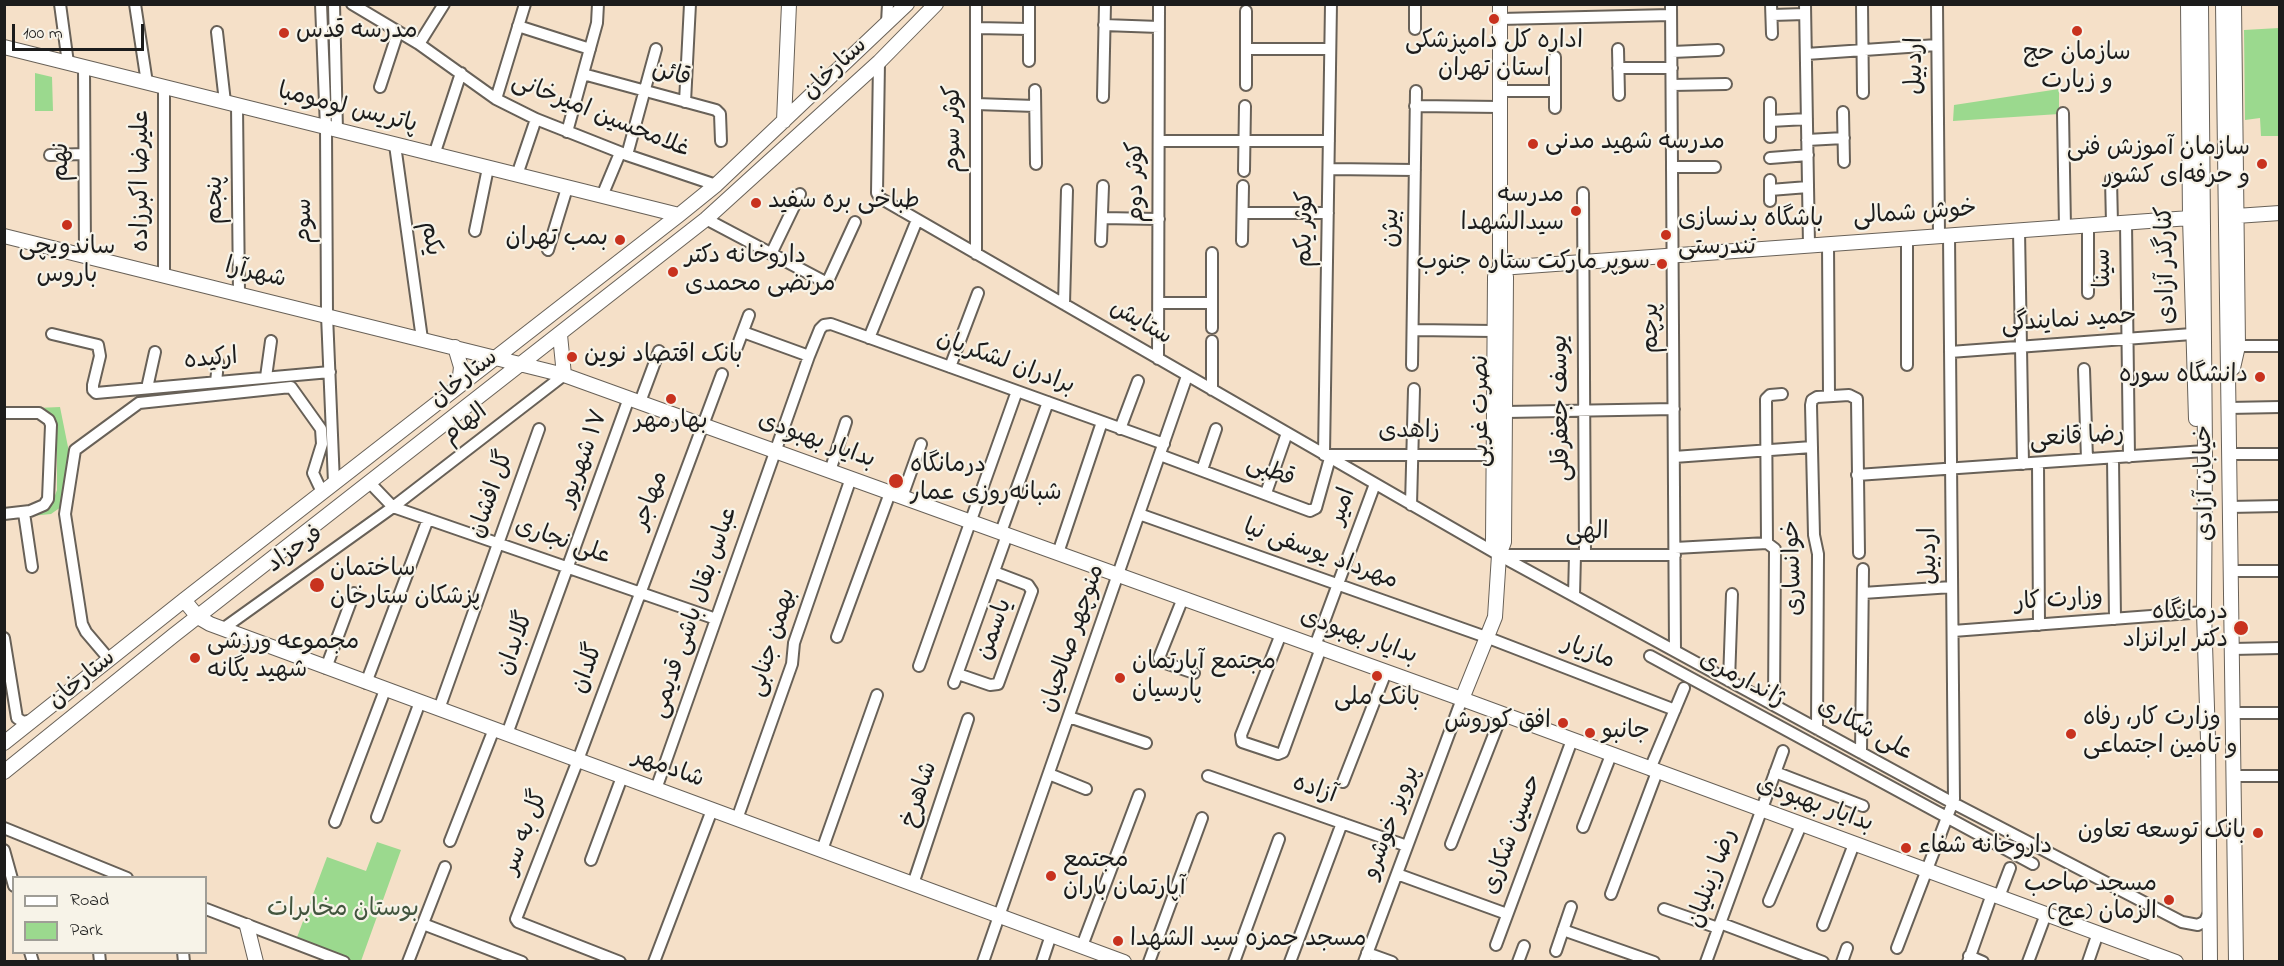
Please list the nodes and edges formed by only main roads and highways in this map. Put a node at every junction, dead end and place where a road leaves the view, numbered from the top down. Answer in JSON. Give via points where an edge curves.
{"nodes":[{"id":1,"x":789,"y":4,"type":"edge"},
{"id":2,"x":907,"y":4,"type":"edge"},
{"id":3,"x":936,"y":4,"type":"edge"},
{"id":4,"x":2187,"y":4,"type":"edge"},
{"id":5,"x":2201,"y":4,"type":"edge"},
{"id":6,"x":2223,"y":4,"type":"edge"},
{"id":7,"x":2234,"y":4,"type":"edge"},
{"id":8,"x":1500,"y":12,"type":"edge"},
{"id":9,"x":4,"y":47,"type":"edge"},
{"id":10,"x":784,"y":121,"type":"junction"},
{"id":11,"x":2280,"y":213,"type":"edge"},
{"id":12,"x":679,"y":216,"type":"junction"},
{"id":13,"x":2236,"y":216,"type":"junction"},
{"id":14,"x":2190,"y":218,"type":"junction"},
{"id":15,"x":4,"y":236,"type":"edge"},
{"id":16,"x":1500,"y":268,"type":"junction"},
{"id":17,"x":560,"y":335,"type":"junction"},
{"id":18,"x":454,"y":347,"type":"junction"},
{"id":19,"x":495,"y":357,"type":"junction"},
{"id":20,"x":522,"y":364,"type":"junction"},
{"id":21,"x":564,"y":375,"type":"junction"},
{"id":22,"x":459,"y":385,"type":"junction"},
{"id":23,"x":2228,"y":403,"type":"junction"},
{"id":24,"x":2205,"y":451,"type":"junction"},
{"id":25,"x":1499,"y":555,"type":"junction"},
{"id":26,"x":184,"y":600,"type":"junction"},
{"id":27,"x":198,"y":617,"type":"junction"},
{"id":28,"x":161,"y":618,"type":"junction"},
{"id":29,"x":174,"y":635,"type":"junction"},
{"id":30,"x":1462,"y":699,"type":"junction"},
{"id":31,"x":4,"y":743,"type":"edge"},
{"id":32,"x":4,"y":772,"type":"edge"},
{"id":33,"x":247,"y":926,"type":"road end"},
{"id":34,"x":2153,"y":958,"type":"edge"},
{"id":35,"x":256,"y":962,"type":"edge"},
{"id":36,"x":1124,"y":962,"type":"edge"},
{"id":37,"x":2176,"y":962,"type":"edge"},
{"id":38,"x":2210,"y":962,"type":"edge"},
{"id":39,"x":2236,"y":962,"type":"edge"}],
"edges":[{"from":1,"to":10,"type":"main road"},
{"from":2,"to":10,"type":"main road","name":"ستارخان"},
{"from":3,"to":17,"type":"main road","name":"ستارخان","via":[[879,62],[706,219]]},
{"from":4,"to":14,"type":"main road","name":"کنارگذر آزادی"},
{"from":5,"to":24,"type":"main road","name":"خیابان آزادی"},
{"from":6,"to":23,"type":"main road","name":"خیابان آزادی"},
{"from":7,"to":13,"type":"main road"},
{"from":8,"to":16,"type":"main road","name":"نصرت غربی"},
{"from":9,"to":12,"type":"main road","name":"پاتریس لومومبا"},
{"from":10,"to":12,"type":"main road","name":"ستارخان"},
{"from":11,"to":13,"type":"main road"},
{"from":12,"to":19,"type":"main road","name":"ستارخان"},
{"from":13,"to":23,"type":"main road","via":[[2238,346]]},
{"from":14,"to":16,"type":"main road","name":"خوش شمالی"},
{"from":14,"to":24,"type":"main road","name":"کنارگذر آزادی","via":[[2196,427]]},
{"from":15,"to":18,"type":"main road","name":"شهرآرا"},
{"from":16,"to":25,"type":"main road","name":"نصرت غربی","via":[[1496,277],[1494,331],[1493,542]]},
{"from":16,"to":25,"type":"main road","name":"نصرت غربی","via":[[1506,277],[1506,412],[1504,542]]},
{"from":17,"to":20,"type":"main road","name":"ستارخان"},
{"from":17,"to":21,"type":"main road"},
{"from":18,"to":19,"type":"main road","name":"شهرآرا"},
{"from":18,"to":22,"type":"main road","via":[[461,367]]},
{"from":19,"to":20,"type":"main road","name":"شهرآرا"},
{"from":19,"to":22,"type":"main road","name":"ستارخان"},
{"from":20,"to":21,"type":"main road","name":"بدایار بهبودی"},
{"from":20,"to":27,"type":"main road","name":"ستارخان"},
{"from":21,"to":30,"type":"main road","name":"بدایار بهبودی"},
{"from":22,"to":26,"type":"main road","name":"ستارخان"},
{"from":23,"to":39,"type":"main road","name":"خیابان آزادی"},
{"from":24,"to":38,"type":"main road","name":"خیابان آزادی"},
{"from":25,"to":30,"type":"main road","name":"نصرت غربی","via":[[1496,609]]},
{"from":26,"to":27,"type":"main road"},
{"from":26,"to":28,"type":"main road","name":"ستارخان"},
{"from":27,"to":29,"type":"main road","name":"ستارخان"},
{"from":27,"to":36,"type":"main road","name":"شادمهر","via":[[366,683]]},
{"from":28,"to":29,"type":"main road"},
{"from":28,"to":31,"type":"main road","name":"ستارخان"},
{"from":29,"to":32,"type":"main road","name":"ستارخان"},
{"from":30,"to":34,"type":"main road","name":"بدایار بهبودی","via":[[2098,933]]},
{"from":33,"to":35,"type":"main road"},
{"from":34,"to":37,"type":"main road","name":"بدایار بهبودی"}]}
